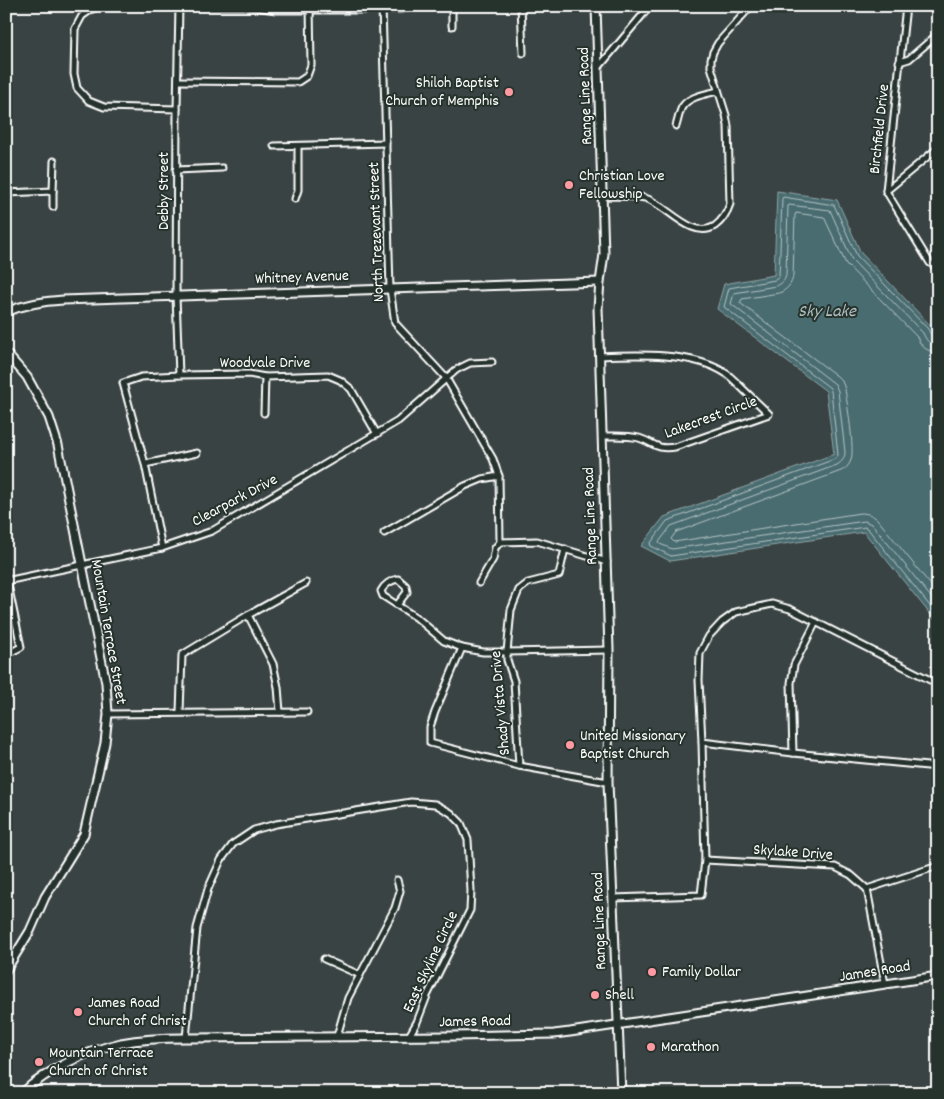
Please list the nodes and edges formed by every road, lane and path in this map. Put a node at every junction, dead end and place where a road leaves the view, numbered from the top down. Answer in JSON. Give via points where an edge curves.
{"nodes":[{"id":1,"x":102,"y":6,"type":"edge"},
{"id":2,"x":173,"y":6,"type":"edge"},
{"id":3,"x":179,"y":6,"type":"edge"},
{"id":4,"x":412,"y":6,"type":"edge"},
{"id":5,"x":452,"y":6,"type":"edge"},
{"id":6,"x":521,"y":6,"type":"edge"},
{"id":7,"x":596,"y":6,"type":"edge"},
{"id":8,"x":650,"y":6,"type":"edge"},
{"id":9,"x":751,"y":6,"type":"edge"},
{"id":10,"x":906,"y":6,"type":"edge"},
{"id":11,"x":310,"y":8,"type":"edge"},
{"id":12,"x":382,"y":8,"type":"edge"},
{"id":13,"x":452,"y":26,"type":"dead end"},
{"id":14,"x":938,"y":34,"type":"edge"},
{"id":15,"x":523,"y":53,"type":"dead end"},
{"id":16,"x":899,"y":62,"type":"junction"},
{"id":17,"x":599,"y":67,"type":"junction"},
{"id":18,"x":178,"y":81,"type":"junction"},
{"id":19,"x":718,"y":91,"type":"junction"},
{"id":20,"x":177,"y":109,"type":"junction"},
{"id":21,"x":676,"y":126,"type":"dead end"},
{"id":22,"x":386,"y":144,"type":"junction"},
{"id":23,"x":274,"y":146,"type":"dead end"},
{"id":24,"x":298,"y":146,"type":"junction"},
{"id":25,"x":938,"y":148,"type":"edge"},
{"id":26,"x":54,"y":161,"type":"dead end"},
{"id":27,"x":222,"y":168,"type":"dead end"},
{"id":28,"x":176,"y":170,"type":"junction"},
{"id":29,"x":53,"y":191,"type":"junction"},
{"id":30,"x":886,"y":191,"type":"junction"},
{"id":31,"x":6,"y":193,"type":"edge"},
{"id":32,"x":602,"y":196,"type":"junction"},
{"id":33,"x":295,"y":200,"type":"dead end"},
{"id":34,"x":53,"y":207,"type":"dead end"},
{"id":35,"x":938,"y":268,"type":"edge"},
{"id":36,"x":600,"y":282,"type":"junction"},
{"id":37,"x":390,"y":289,"type":"junction"},
{"id":38,"x":176,"y":296,"type":"junction"},
{"id":39,"x":6,"y":311,"type":"edge"},
{"id":40,"x":6,"y":353,"type":"edge"},
{"id":41,"x":600,"y":356,"type":"junction"},
{"id":42,"x":492,"y":362,"type":"dead end"},
{"id":43,"x":179,"y":375,"type":"junction"},
{"id":44,"x":265,"y":377,"type":"junction"},
{"id":45,"x":446,"y":378,"type":"junction"},
{"id":46,"x":264,"y":413,"type":"dead end"},
{"id":47,"x":377,"y":434,"type":"junction"},
{"id":48,"x":602,"y":436,"type":"junction"},
{"id":49,"x":197,"y":453,"type":"dead end"},
{"id":50,"x":144,"y":464,"type":"junction"},
{"id":51,"x":499,"y":476,"type":"junction"},
{"id":52,"x":384,"y":533,"type":"dead end"},
{"id":53,"x":500,"y":542,"type":"junction"},
{"id":54,"x":162,"y":548,"type":"junction"},
{"id":55,"x":565,"y":549,"type":"junction"},
{"id":56,"x":607,"y":562,"type":"junction"},
{"id":57,"x":82,"y":565,"type":"junction"},
{"id":58,"x":7,"y":579,"type":"edge"},
{"id":59,"x":306,"y":583,"type":"dead end"},
{"id":60,"x":480,"y":584,"type":"dead end"},
{"id":61,"x":397,"y":605,"type":"junction"},
{"id":62,"x":248,"y":615,"type":"junction"},
{"id":63,"x":816,"y":622,"type":"junction"},
{"id":64,"x":462,"y":648,"type":"junction"},
{"id":65,"x":609,"y":650,"type":"junction"},
{"id":66,"x":507,"y":652,"type":"junction"},
{"id":67,"x":6,"y":655,"type":"edge"},
{"id":68,"x":938,"y":684,"type":"edge"},
{"id":69,"x":180,"y":712,"type":"junction"},
{"id":70,"x":280,"y":712,"type":"junction"},
{"id":71,"x":307,"y":712,"type":"dead end"},
{"id":72,"x":108,"y":714,"type":"junction"},
{"id":73,"x":938,"y":728,"type":"edge"},
{"id":74,"x":702,"y":742,"type":"junction"},
{"id":75,"x":793,"y":753,"type":"junction"},
{"id":76,"x":519,"y":766,"type":"junction"},
{"id":77,"x":936,"y":767,"type":"edge"},
{"id":78,"x":608,"y":782,"type":"junction"},
{"id":79,"x":705,"y":860,"type":"junction"},
{"id":80,"x":938,"y":866,"type":"edge"},
{"id":81,"x":397,"y":880,"type":"dead end"},
{"id":82,"x":866,"y":889,"type":"junction"},
{"id":83,"x":613,"y":898,"type":"junction"},
{"id":84,"x":324,"y":959,"type":"dead end"},
{"id":85,"x":6,"y":970,"type":"edge"},
{"id":86,"x":360,"y":975,"type":"junction"},
{"id":87,"x":938,"y":976,"type":"edge"},
{"id":88,"x":885,"y":984,"type":"junction"},
{"id":89,"x":618,"y":1025,"type":"junction"},
{"id":90,"x":337,"y":1036,"type":"junction"},
{"id":91,"x":409,"y":1036,"type":"junction"},
{"id":92,"x":186,"y":1038,"type":"junction"},
{"id":93,"x":22,"y":1093,"type":"edge"},
{"id":94,"x":621,"y":1093,"type":"edge"}],
"edges":[{"from":1,"to":20,"type":"street","via":[[82,16],[75,29],[74,74],[77,88],[89,101],[104,108]]},
{"from":2,"to":3,"type":"street"},
{"from":3,"to":11,"type":"street","via":[[248,6],[276,10]]},
{"from":3,"to":18,"type":"street","name":"Debby Street"},
{"from":4,"to":12,"type":"street"},
{"from":5,"to":13,"type":"street"},
{"from":6,"to":15,"type":"street"},
{"from":7,"to":17,"type":"main road","name":"Range Line Road"},
{"from":8,"to":17,"type":"street"},
{"from":9,"to":19,"type":"street","via":[[718,43],[711,59]]},
{"from":10,"to":16,"type":"street","name":"Birchfield Drive"},
{"from":11,"to":12,"type":"street"},
{"from":11,"to":18,"type":"street","via":[[311,65],[307,76],[298,82]]},
{"from":12,"to":22,"type":"street","name":"North Trezevant Street"},
{"from":14,"to":16,"type":"street","via":[[909,58]]},
{"from":16,"to":30,"type":"street","name":"Birchfield Drive"},
{"from":17,"to":32,"type":"main road","name":"Range Line Road"},
{"from":18,"to":20,"type":"street","name":"Debby Street"},
{"from":19,"to":21,"type":"street","via":[[688,101],[682,107]]},
{"from":19,"to":32,"type":"street","via":[[728,126],[730,204],[721,222],[712,228],[694,228],[645,198]]},
{"from":20,"to":28,"type":"street","name":"Debby Street"},
{"from":22,"to":24,"type":"street"},
{"from":22,"to":37,"type":"street","name":"North Trezevant Street"},
{"from":23,"to":24,"type":"street"},
{"from":24,"to":33,"type":"street"},
{"from":25,"to":30,"type":"street"},
{"from":26,"to":29,"type":"street"},
{"from":27,"to":28,"type":"street"},
{"from":28,"to":38,"type":"street","name":"Debby Street"},
{"from":29,"to":31,"type":"street"},
{"from":29,"to":34,"type":"street"},
{"from":30,"to":35,"type":"street","name":"Birchfield Drive","via":[[930,264]]},
{"from":32,"to":36,"type":"main road","name":"Range Line Road","via":[[604,254]]},
{"from":36,"to":37,"type":"main road","name":"Whitney Avenue"},
{"from":36,"to":41,"type":"main road","name":"Range Line Road"},
{"from":37,"to":38,"type":"main road","name":"Whitney Avenue"},
{"from":37,"to":45,"type":"street","name":"North Trezevant Street","via":[[395,323]]},
{"from":38,"to":39,"type":"main road","name":"Whitney Avenue","via":[[41,301]]},
{"from":38,"to":43,"type":"street","name":"Debby Street"},
{"from":40,"to":57,"type":"main road","name":"Mountain Terrace Street","via":[[27,377],[50,417]]},
{"from":41,"to":48,"type":"main road","name":"Range Line Road"},
{"from":41,"to":48,"type":"street","name":"Lakecrest Circle","via":[[668,357],[713,366],[728,375],[769,414],[665,449],[630,436]]},
{"from":42,"to":45,"type":"street","name":"Clearpark Drive","via":[[470,363]]},
{"from":43,"to":44,"type":"street","name":"Woodvale Drive","via":[[249,374]]},
{"from":43,"to":50,"type":"street","name":"Woodvale Drive","via":[[123,383]]},
{"from":44,"to":46,"type":"street"},
{"from":44,"to":47,"type":"street","name":"Woodvale Drive","via":[[328,375],[340,380],[351,389]]},
{"from":45,"to":47,"type":"street","name":"Clearpark Drive","via":[[398,421]]},
{"from":45,"to":51,"type":"street","name":"North Trezevant Street","via":[[494,460]]},
{"from":47,"to":54,"type":"street","name":"Clearpark Drive","via":[[212,531]]},
{"from":48,"to":56,"type":"main road","name":"Range Line Road"},
{"from":49,"to":50,"type":"street"},
{"from":50,"to":54,"type":"street"},
{"from":51,"to":52,"type":"street","via":[[465,486]]},
{"from":51,"to":53,"type":"street","name":"North Trezevant Street"},
{"from":53,"to":55,"type":"street","via":[[536,541]]},
{"from":53,"to":60,"type":"street"},
{"from":54,"to":57,"type":"street","name":"Clearpark Drive"},
{"from":55,"to":56,"type":"street"},
{"from":55,"to":66,"type":"street","name":"Shady Vista Drive","via":[[560,575],[528,583],[519,590],[511,610]]},
{"from":56,"to":65,"type":"main road","name":"Range Line Road"},
{"from":57,"to":58,"type":"street","name":"Clearpark Drive"},
{"from":57,"to":72,"type":"main road","name":"Mountain Terrace Street","via":[[106,684]]},
{"from":58,"to":67,"type":"street","via":[[21,647]]},
{"from":59,"to":62,"type":"street"},
{"from":61,"to":61,"type":"street","via":[[407,592],[406,586],[398,579],[381,591]]},
{"from":61,"to":64,"type":"street","via":[[444,641]]},
{"from":62,"to":69,"type":"street","via":[[182,655]]},
{"from":62,"to":70,"type":"street","via":[[273,664]]},
{"from":63,"to":68,"type":"street"},
{"from":63,"to":74,"type":"street","via":[[772,604],[736,612],[708,636],[700,653]]},
{"from":63,"to":75,"type":"street","via":[[794,665],[791,683]]},
{"from":64,"to":66,"type":"street"},
{"from":64,"to":76,"type":"street","via":[[435,712],[430,727],[430,743]]},
{"from":65,"to":66,"type":"street"},
{"from":65,"to":78,"type":"main road","name":"Range Line Road"},
{"from":66,"to":76,"type":"street","name":"Shady Vista Drive","via":[[514,681]]},
{"from":69,"to":70,"type":"street"},
{"from":69,"to":72,"type":"street"},
{"from":70,"to":71,"type":"street"},
{"from":72,"to":85,"type":"main road","name":"Mountain Terrace Street","via":[[105,743],[84,834]]},
{"from":73,"to":77,"type":"street"},
{"from":74,"to":75,"type":"street"},
{"from":74,"to":79,"type":"street"},
{"from":75,"to":77,"type":"street"},
{"from":76,"to":78,"type":"street"},
{"from":78,"to":83,"type":"main road","name":"Range Line Road"},
{"from":79,"to":82,"type":"street","name":"Skylake Drive","via":[[835,867],[851,875]]},
{"from":79,"to":83,"type":"street","via":[[702,895]]},
{"from":80,"to":82,"type":"street"},
{"from":81,"to":86,"type":"street","via":[[400,891],[394,908]]},
{"from":82,"to":88,"type":"street"},
{"from":83,"to":89,"type":"main road","name":"Range Line Road"},
{"from":84,"to":86,"type":"street"},
{"from":86,"to":90,"type":"street","via":[[348,998]]},
{"from":87,"to":88,"type":"main road","name":"James Road"},
{"from":88,"to":89,"type":"main road","name":"James Road"},
{"from":89,"to":91,"type":"main road","name":"James Road","via":[[554,1034]]},
{"from":89,"to":94,"type":"main road","name":"Range Line Road"},
{"from":90,"to":91,"type":"main road","name":"James Road"},
{"from":90,"to":92,"type":"main road","name":"James Road"},
{"from":91,"to":92,"type":"street","name":"East Skyline Circle","via":[[470,910],[472,891],[468,840],[461,823],[435,804],[411,802],[276,824],[254,830],[233,844],[221,860],[208,888],[197,928]]},
{"from":92,"to":93,"type":"main road","name":"James Road","via":[[134,1041],[103,1048],[67,1063],[35,1081]]}]}
